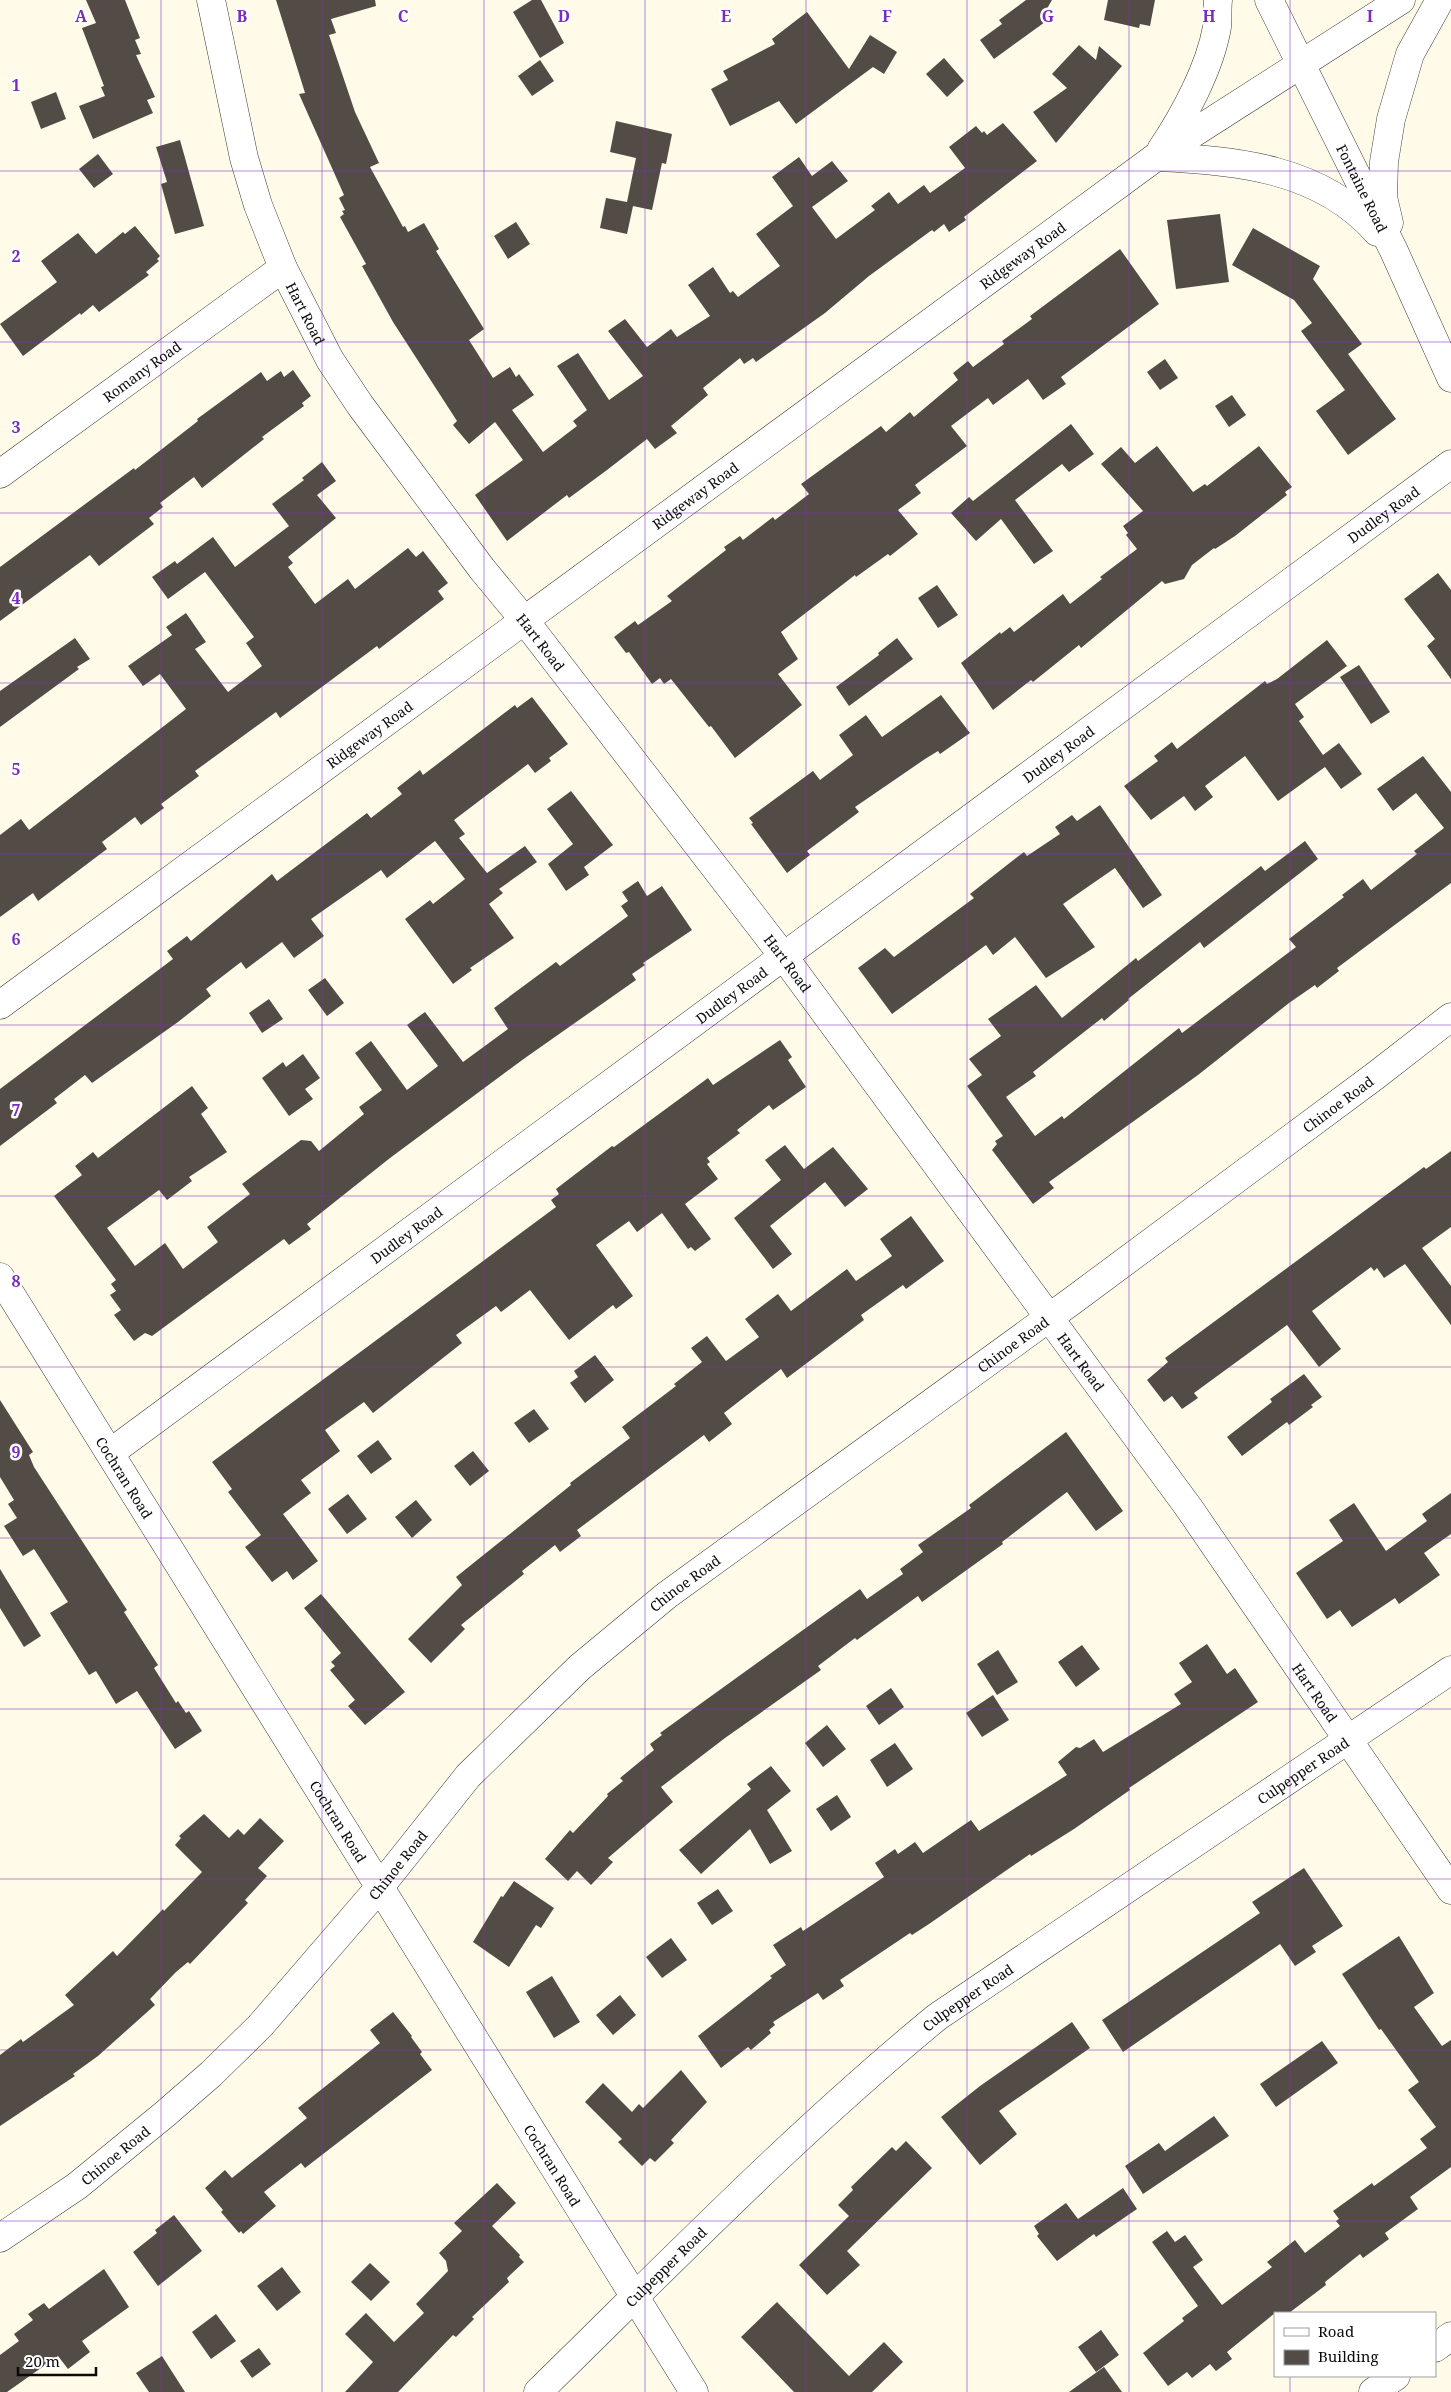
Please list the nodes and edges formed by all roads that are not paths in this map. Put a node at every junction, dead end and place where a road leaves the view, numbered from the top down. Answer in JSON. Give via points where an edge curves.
{"nodes":[{"id":1,"x":210,"y":0,"type":"edge"},
{"id":2,"x":1218,"y":0,"type":"edge"},
{"id":3,"x":1269,"y":0,"type":"edge"},
{"id":4,"x":1401,"y":0,"type":"edge"},
{"id":5,"x":1440,"y":0,"type":"edge"},
{"id":6,"x":1300,"y":64,"type":"junction"},
{"id":7,"x":1156,"y":157,"type":"junction"},
{"id":8,"x":1394,"y":252,"type":"junction"},
{"id":9,"x":283,"y":268,"type":"junction"},
{"id":10,"x":1451,"y":378,"type":"edge"},
{"id":11,"x":1451,"y":464,"type":"edge"},
{"id":12,"x":0,"y":474,"type":"edge"},
{"id":13,"x":525,"y":621,"type":"junction"},
{"id":14,"x":784,"y":957,"type":"junction"},
{"id":15,"x":0,"y":1005,"type":"edge"},
{"id":16,"x":1451,"y":1017,"type":"edge"},
{"id":17,"x":0,"y":1277,"type":"edge"},
{"id":18,"x":1049,"y":1318,"type":"junction"},
{"id":19,"x":110,"y":1453,"type":"junction"},
{"id":20,"x":1451,"y":1670,"type":"edge"},
{"id":21,"x":1348,"y":1741,"type":"junction"},
{"id":22,"x":379,"y":1888,"type":"junction"},
{"id":23,"x":1451,"y":1890,"type":"edge"},
{"id":24,"x":0,"y":2238,"type":"edge"},
{"id":25,"x":635,"y":2297,"type":"junction"},
{"id":26,"x":1451,"y":2336,"type":"edge"},
{"id":27,"x":1436,"y":2347,"type":"edge"},
{"id":28,"x":1395,"y":2377,"type":"edge"},
{"id":29,"x":538,"y":2392,"type":"edge"},
{"id":30,"x":694,"y":2392,"type":"edge"},
{"id":31,"x":1373,"y":2392,"type":"edge"}],
"edges":[{"from":1,"to":9,"type":"street","name":"Hart Road","via":[[244,158],[258,205]]},
{"from":2,"to":7,"type":"street","via":[[1217,28],[1207,60],[1177,126]]},
{"from":3,"to":6,"type":"street","name":"Fontaine Road"},
{"from":4,"to":6,"type":"street","name":"Ridgeway Road"},
{"from":5,"to":8,"type":"street","via":[[1410,54],[1390,119],[1383,196]]},
{"from":6,"to":7,"type":"street","name":"Ridgeway Road"},
{"from":6,"to":8,"type":"street","name":"Fontaine Road"},
{"from":7,"to":8,"type":"street","via":[[1236,163],[1300,180],[1356,210]]},
{"from":7,"to":13,"type":"street","name":"Ridgeway Road"},
{"from":8,"to":10,"type":"street","name":"Fontaine Road"},
{"from":9,"to":12,"type":"street","name":"Romany Road"},
{"from":9,"to":13,"type":"street","name":"Hart Road","via":[[330,360],[360,405],[482,569]]},
{"from":11,"to":14,"type":"street","name":"Dudley Road"},
{"from":13,"to":14,"type":"street","name":"Hart Road"},
{"from":13,"to":15,"type":"street","name":"Ridgeway Road"},
{"from":14,"to":18,"type":"street","name":"Hart Road"},
{"from":14,"to":19,"type":"street","name":"Dudley Road"},
{"from":16,"to":18,"type":"street","name":"Chinoe Road"},
{"from":17,"to":19,"type":"street","name":"Cochran Road"},
{"from":18,"to":21,"type":"street","name":"Hart Road","via":[[1189,1508]]},
{"from":18,"to":22,"type":"street","name":"Chinoe Road","via":[[668,1595],[580,1667],[468,1776]]},
{"from":19,"to":22,"type":"street","name":"Cochran Road"},
{"from":20,"to":21,"type":"street","name":"Culpepper Road"},
{"from":21,"to":23,"type":"street","name":"Hart Road"},
{"from":21,"to":25,"type":"street","name":"Culpepper Road","via":[[937,2017],[781,2154]]},
{"from":22,"to":24,"type":"street","name":"Chinoe Road","via":[[260,2026],[211,2074],[77,2186]]},
{"from":22,"to":25,"type":"street","name":"Cochran Road"},
{"from":25,"to":29,"type":"street","name":"Culpepper Road"},
{"from":25,"to":30,"type":"street","name":"Cochran Road"},
{"from":26,"to":27,"type":"street"},
{"from":28,"to":31,"type":"street"}]}
